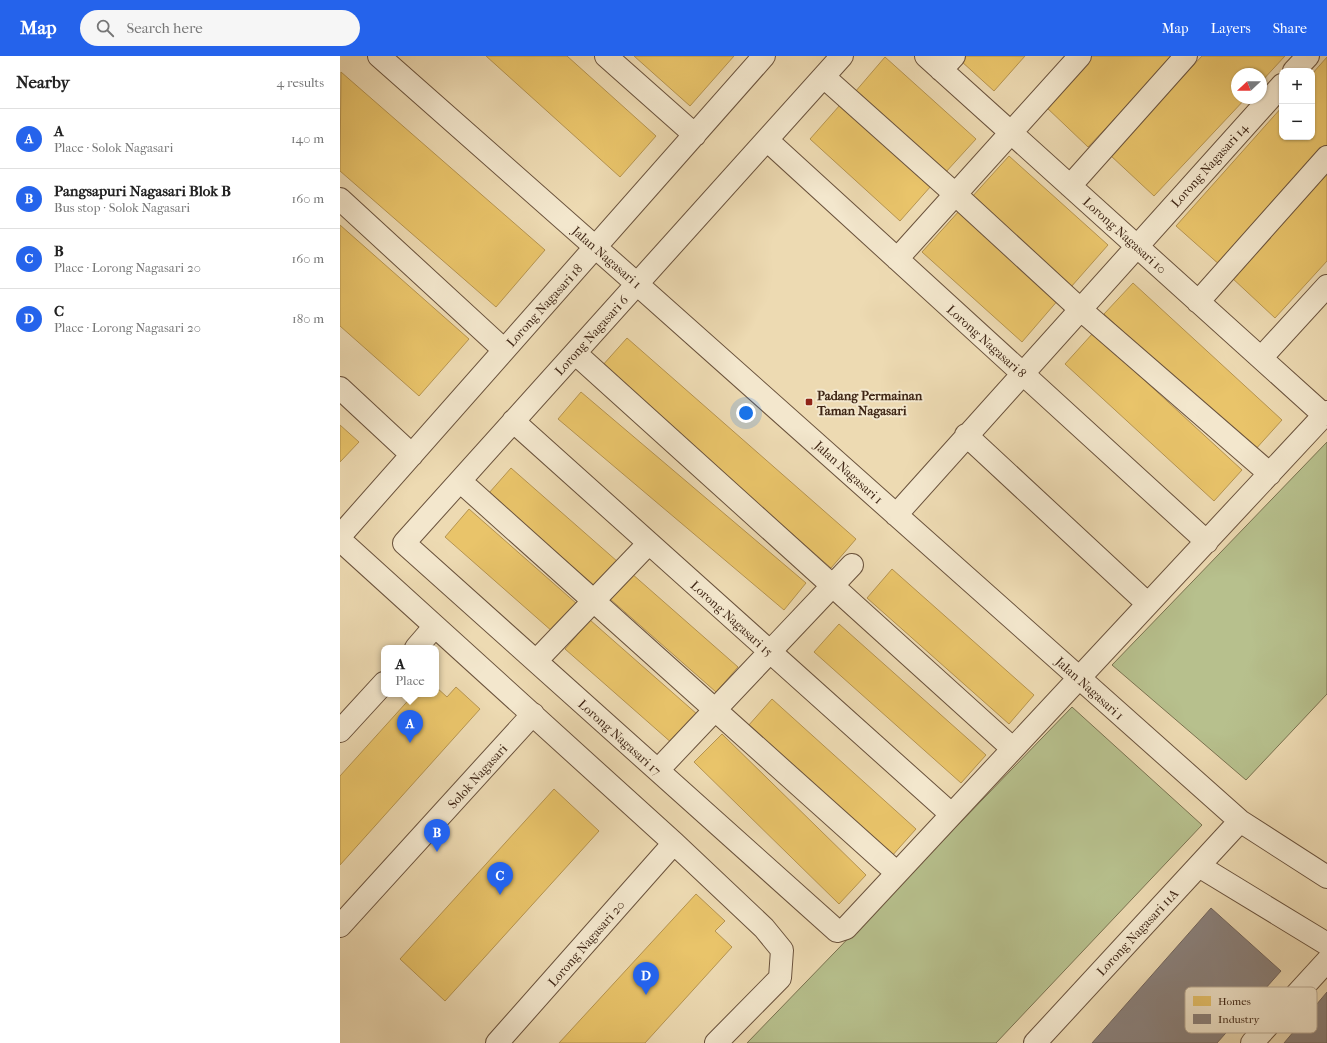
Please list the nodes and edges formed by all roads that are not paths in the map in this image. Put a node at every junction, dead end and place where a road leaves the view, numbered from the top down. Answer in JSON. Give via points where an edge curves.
{"nodes":[{"id":1,"x":379,"y":56,"type":"edge"},
{"id":2,"x":606,"y":56,"type":"edge"},
{"id":3,"x":764,"y":56,"type":"edge"},
{"id":4,"x":842,"y":56,"type":"edge"},
{"id":5,"x":1080,"y":56,"type":"edge"},
{"id":6,"x":1186,"y":56,"type":"edge"},
{"id":7,"x":1308,"y":56,"type":"edge"},
{"id":8,"x":940,"y":61,"type":"edge"},
{"id":9,"x":1297,"y":68,"type":"edge"},
{"id":10,"x":824,"y":77,"type":"junction"},
{"id":11,"x":1279,"y":88,"type":"edge"},
{"id":12,"x":1010,"y":132,"type":"junction"},
{"id":13,"x":695,"y":135,"type":"junction"},
{"id":14,"x":767,"y":140,"type":"junction"},
{"id":15,"x":1327,"y":157,"type":"edge"},
{"id":16,"x":1070,"y":186,"type":"junction"},
{"id":17,"x":955,"y":194,"type":"junction"},
{"id":18,"x":340,"y":199,"type":"edge"},
{"id":19,"x":1136,"y":246,"type":"junction"},
{"id":20,"x":596,"y":247,"type":"junction"},
{"id":21,"x":897,"y":258,"type":"junction"},
{"id":22,"x":637,"y":284,"type":"junction"},
{"id":23,"x":1327,"y":286,"type":"edge"},
{"id":24,"x":1198,"y":302,"type":"junction"},
{"id":25,"x":1080,"y":309,"type":"junction"},
{"id":26,"x":504,"y":350,"type":"junction"},
{"id":27,"x":575,"y":353,"type":"junction"},
{"id":28,"x":1261,"y":358,"type":"junction"},
{"id":29,"x":1022,"y":373,"type":"junction"},
{"id":30,"x":340,"y":388,"type":"edge"},
{"id":31,"x":1326,"y":413,"type":"edge"},
{"id":32,"x":513,"y":422,"type":"junction"},
{"id":33,"x":966,"y":435,"type":"junction"},
{"id":34,"x":412,"y":455,"type":"junction"},
{"id":35,"x":1270,"y":474,"type":"junction"},
{"id":36,"x":460,"y":481,"type":"junction"},
{"id":37,"x":896,"y":515,"type":"junction"},
{"id":38,"x":340,"y":536,"type":"edge"},
{"id":39,"x":340,"y":540,"type":"edge"},
{"id":40,"x":1207,"y":542,"type":"junction"},
{"id":41,"x":404,"y":543,"type":"joint"},
{"id":42,"x":649,"y":543,"type":"junction"},
{"id":43,"x":852,"y":565,"type":"dead end"},
{"id":44,"x":832,"y":586,"type":"junction"},
{"id":45,"x":594,"y":601,"type":"junction"},
{"id":46,"x":1148,"y":604,"type":"junction"},
{"id":47,"x":436,"y":626,"type":"junction"},
{"id":48,"x":419,"y":645,"type":"edge"},
{"id":49,"x":770,"y":652,"type":"junction"},
{"id":50,"x":536,"y":661,"type":"junction"},
{"id":51,"x":1080,"y":678,"type":"junction"},
{"id":52,"x":381,"y":686,"type":"edge"},
{"id":53,"x":715,"y":710,"type":"junction"},
{"id":54,"x":533,"y":714,"type":"junction"},
{"id":55,"x":340,"y":731,"type":"edge"},
{"id":56,"x":1012,"y":748,"type":"junction"},
{"id":57,"x":658,"y":770,"type":"junction"},
{"id":58,"x":951,"y":814,"type":"junction"},
{"id":59,"x":1240,"y":821,"type":"junction"},
{"id":60,"x":674,"y":843,"type":"junction"},
{"id":61,"x":1199,"y":866,"type":"junction"},
{"id":62,"x":897,"y":873,"type":"junction"},
{"id":63,"x":1327,"y":877,"type":"edge"},
{"id":64,"x":340,"y":926,"type":"edge"},
{"id":65,"x":1327,"y":944,"type":"edge"},
{"id":66,"x":1327,"y":961,"type":"edge"},
{"id":67,"x":1303,"y":987,"type":"edge"},
{"id":68,"x":1261,"y":1033,"type":"edge"},
{"id":69,"x":497,"y":1043,"type":"edge"},
{"id":70,"x":716,"y":1043,"type":"edge"},
{"id":71,"x":1035,"y":1043,"type":"edge"},
{"id":72,"x":1252,"y":1043,"type":"edge"}],
"edges":[{"from":1,"to":20,"type":"street","name":"Jalan Nagasari 1"},
{"from":2,"to":13,"type":"street"},
{"from":3,"to":13,"type":"street","name":"Lorong Nagasari 18"},
{"from":4,"to":10,"type":"street","name":"Lorong Nagasari 6"},
{"from":5,"to":12,"type":"street"},
{"from":6,"to":16,"type":"street"},
{"from":7,"to":9,"type":"street"},
{"from":8,"to":12,"type":"street","name":"Lorong Nagasari 10"},
{"from":10,"to":14,"type":"street","name":"Lorong Nagasari 6"},
{"from":10,"to":17,"type":"street"},
{"from":11,"to":19,"type":"street","name":"Lorong Nagasari 14"},
{"from":12,"to":16,"type":"street","name":"Lorong Nagasari 10"},
{"from":12,"to":17,"type":"street"},
{"from":13,"to":20,"type":"street","name":"Lorong Nagasari 18"},
{"from":14,"to":21,"type":"street","name":"Lorong Nagasari 8"},
{"from":14,"to":22,"type":"street","name":"Lorong Nagasari 6"},
{"from":15,"to":24,"type":"street"},
{"from":16,"to":19,"type":"street","name":"Lorong Nagasari 10"},
{"from":17,"to":21,"type":"street"},
{"from":17,"to":25,"type":"street"},
{"from":18,"to":26,"type":"street"},
{"from":19,"to":24,"type":"street","name":"Lorong Nagasari 10"},
{"from":19,"to":25,"type":"street","name":"Lorong Nagasari 14"},
{"from":20,"to":22,"type":"street","name":"Jalan Nagasari 1"},
{"from":20,"to":26,"type":"street","name":"Lorong Nagasari 18"},
{"from":21,"to":29,"type":"street","name":"Lorong Nagasari 8"},
{"from":22,"to":27,"type":"street","name":"Lorong Nagasari 6"},
{"from":22,"to":37,"type":"street","name":"Jalan Nagasari 1"},
{"from":23,"to":28,"type":"street"},
{"from":24,"to":28,"type":"street","name":"Lorong Nagasari 10"},
{"from":25,"to":29,"type":"street","name":"Lorong Nagasari 14"},
{"from":25,"to":35,"type":"street"},
{"from":26,"to":34,"type":"street","name":"Lorong Nagasari 18"},
{"from":27,"to":32,"type":"street","name":"Lorong Nagasari 6"},
{"from":27,"to":44,"type":"street"},
{"from":28,"to":31,"type":"street","name":"Lorong Nagasari 10"},
{"from":29,"to":33,"type":"street","name":"Lorong Nagasari 14"},
{"from":29,"to":40,"type":"street","name":"Lorong Nagasari 8"},
{"from":30,"to":34,"type":"street"},
{"from":31,"to":35,"type":"street"},
{"from":32,"to":36,"type":"street","name":"Lorong Nagasari 6"},
{"from":32,"to":42,"type":"street","name":"Lorong Nagasari 15"},
{"from":33,"to":37,"type":"street","name":"Lorong Nagasari 14"},
{"from":33,"to":46,"type":"street"},
{"from":34,"to":38,"type":"street","name":"Lorong Nagasari 18"},
{"from":35,"to":40,"type":"street"},
{"from":36,"to":41,"type":"street","name":"Lorong Nagasari 6"},
{"from":36,"to":45,"type":"street"},
{"from":37,"to":51,"type":"street","name":"Jalan Nagasari 1"},
{"from":39,"to":47,"type":"street"},
{"from":40,"to":46,"type":"street"},
{"from":41,"to":50,"type":"street","name":"Lorong Nagasari 17"},
{"from":42,"to":45,"type":"street"},
{"from":42,"to":49,"type":"street","name":"Lorong Nagasari 15"},
{"from":43,"to":44,"type":"street"},
{"from":44,"to":49,"type":"street"},
{"from":44,"to":56,"type":"street"},
{"from":45,"to":50,"type":"street"},
{"from":45,"to":53,"type":"street"},
{"from":46,"to":51,"type":"street"},
{"from":47,"to":48,"type":"street"},
{"from":47,"to":54,"type":"street"},
{"from":49,"to":53,"type":"street"},
{"from":49,"to":58,"type":"street","name":"Lorong Nagasari 15"},
{"from":50,"to":57,"type":"street","name":"Lorong Nagasari 17"},
{"from":51,"to":56,"type":"street"},
{"from":51,"to":59,"type":"street","name":"Jalan Nagasari 1"},
{"from":52,"to":55,"type":"street"},
{"from":53,"to":57,"type":"street"},
{"from":53,"to":62,"type":"street"},
{"from":54,"to":60,"type":"street"},
{"from":54,"to":64,"type":"street","name":"Solok Nagasari"},
{"from":56,"to":58,"type":"street"},
{"from":57,"to":62,"type":"street","name":"Lorong Nagasari 17","via":[[837,931],[846,928]]},
{"from":58,"to":62,"type":"street"},
{"from":59,"to":61,"type":"street","name":"Lorong Nagasari 11A"},
{"from":59,"to":63,"type":"street","name":"Jalan Nagasari 1"},
{"from":60,"to":69,"type":"street","name":"Lorong Nagasari 20"},
{"from":60,"to":70,"type":"street","via":[[764,928],[782,950],[780,978]]},
{"from":61,"to":65,"type":"street"},
{"from":61,"to":71,"type":"street","name":"Lorong Nagasari 11A"},
{"from":66,"to":67,"type":"street"},
{"from":68,"to":72,"type":"street"}]}
